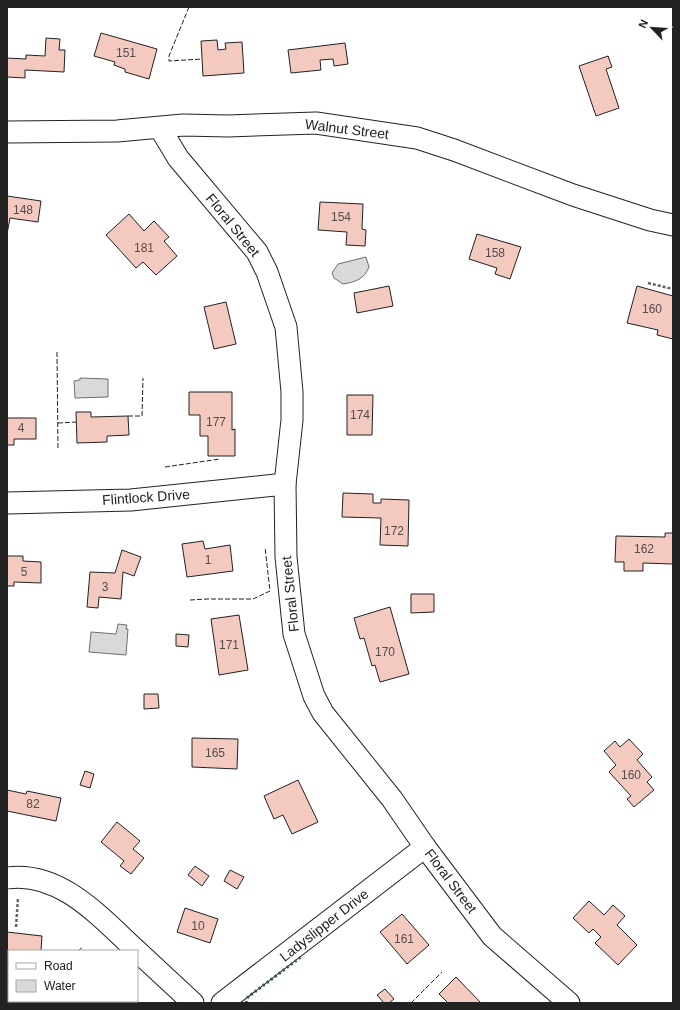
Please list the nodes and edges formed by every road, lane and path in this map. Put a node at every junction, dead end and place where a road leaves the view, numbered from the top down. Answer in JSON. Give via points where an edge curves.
{"nodes":[{"id":1,"x":160,"y":128,"type":"junction"},
{"id":2,"x":7,"y":132,"type":"edge"},
{"id":3,"x":673,"y":225,"type":"edge"},
{"id":4,"x":648,"y":283,"type":"dead end"},
{"id":5,"x":673,"y":289,"type":"edge"},
{"id":6,"x":285,"y":484,"type":"junction"},
{"id":7,"x":7,"y":503,"type":"edge"},
{"id":8,"x":425,"y":847,"type":"junction"},
{"id":9,"x":13,"y":886,"type":"edge"},
{"id":10,"x":16,"y":927,"type":"dead end"},
{"id":11,"x":136,"y":950,"type":"edge"},
{"id":12,"x":138,"y":952,"type":"edge"},
{"id":13,"x":192,"y":1003,"type":"edge"},
{"id":14,"x":222,"y":1003,"type":"edge"},
{"id":15,"x":569,"y":1003,"type":"edge"}],
"edges":[{"from":1,"to":2,"type":"street","name":"Walnut Street"},
{"from":1,"to":3,"type":"street","name":"Walnut Street","via":[[183,125],[316,123],[416,138],[573,195]]},
{"from":1,"to":6,"type":"street","name":"Floral Street","via":[[178,158],[257,252],[275,294],[286,327],[292,392],[292,420]]},
{"from":4,"to":5,"type":"path"},
{"from":6,"to":7,"type":"street","name":"Flintlock Drive","via":[[131,500]]},
{"from":6,"to":8,"type":"street","name":"Floral Street","via":[[286,557],[294,634],[314,696],[323,713],[392,799]]},
{"from":8,"to":14,"type":"street","name":"Ladyslipper Drive"},
{"from":8,"to":15,"type":"street","name":"Floral Street","via":[[492,936]]},
{"from":9,"to":10,"type":"path"},
{"from":9,"to":11,"type":"street","via":[[16,877],[36,878],[60,887],[93,911]]},
{"from":12,"to":13,"type":"street"}]}
